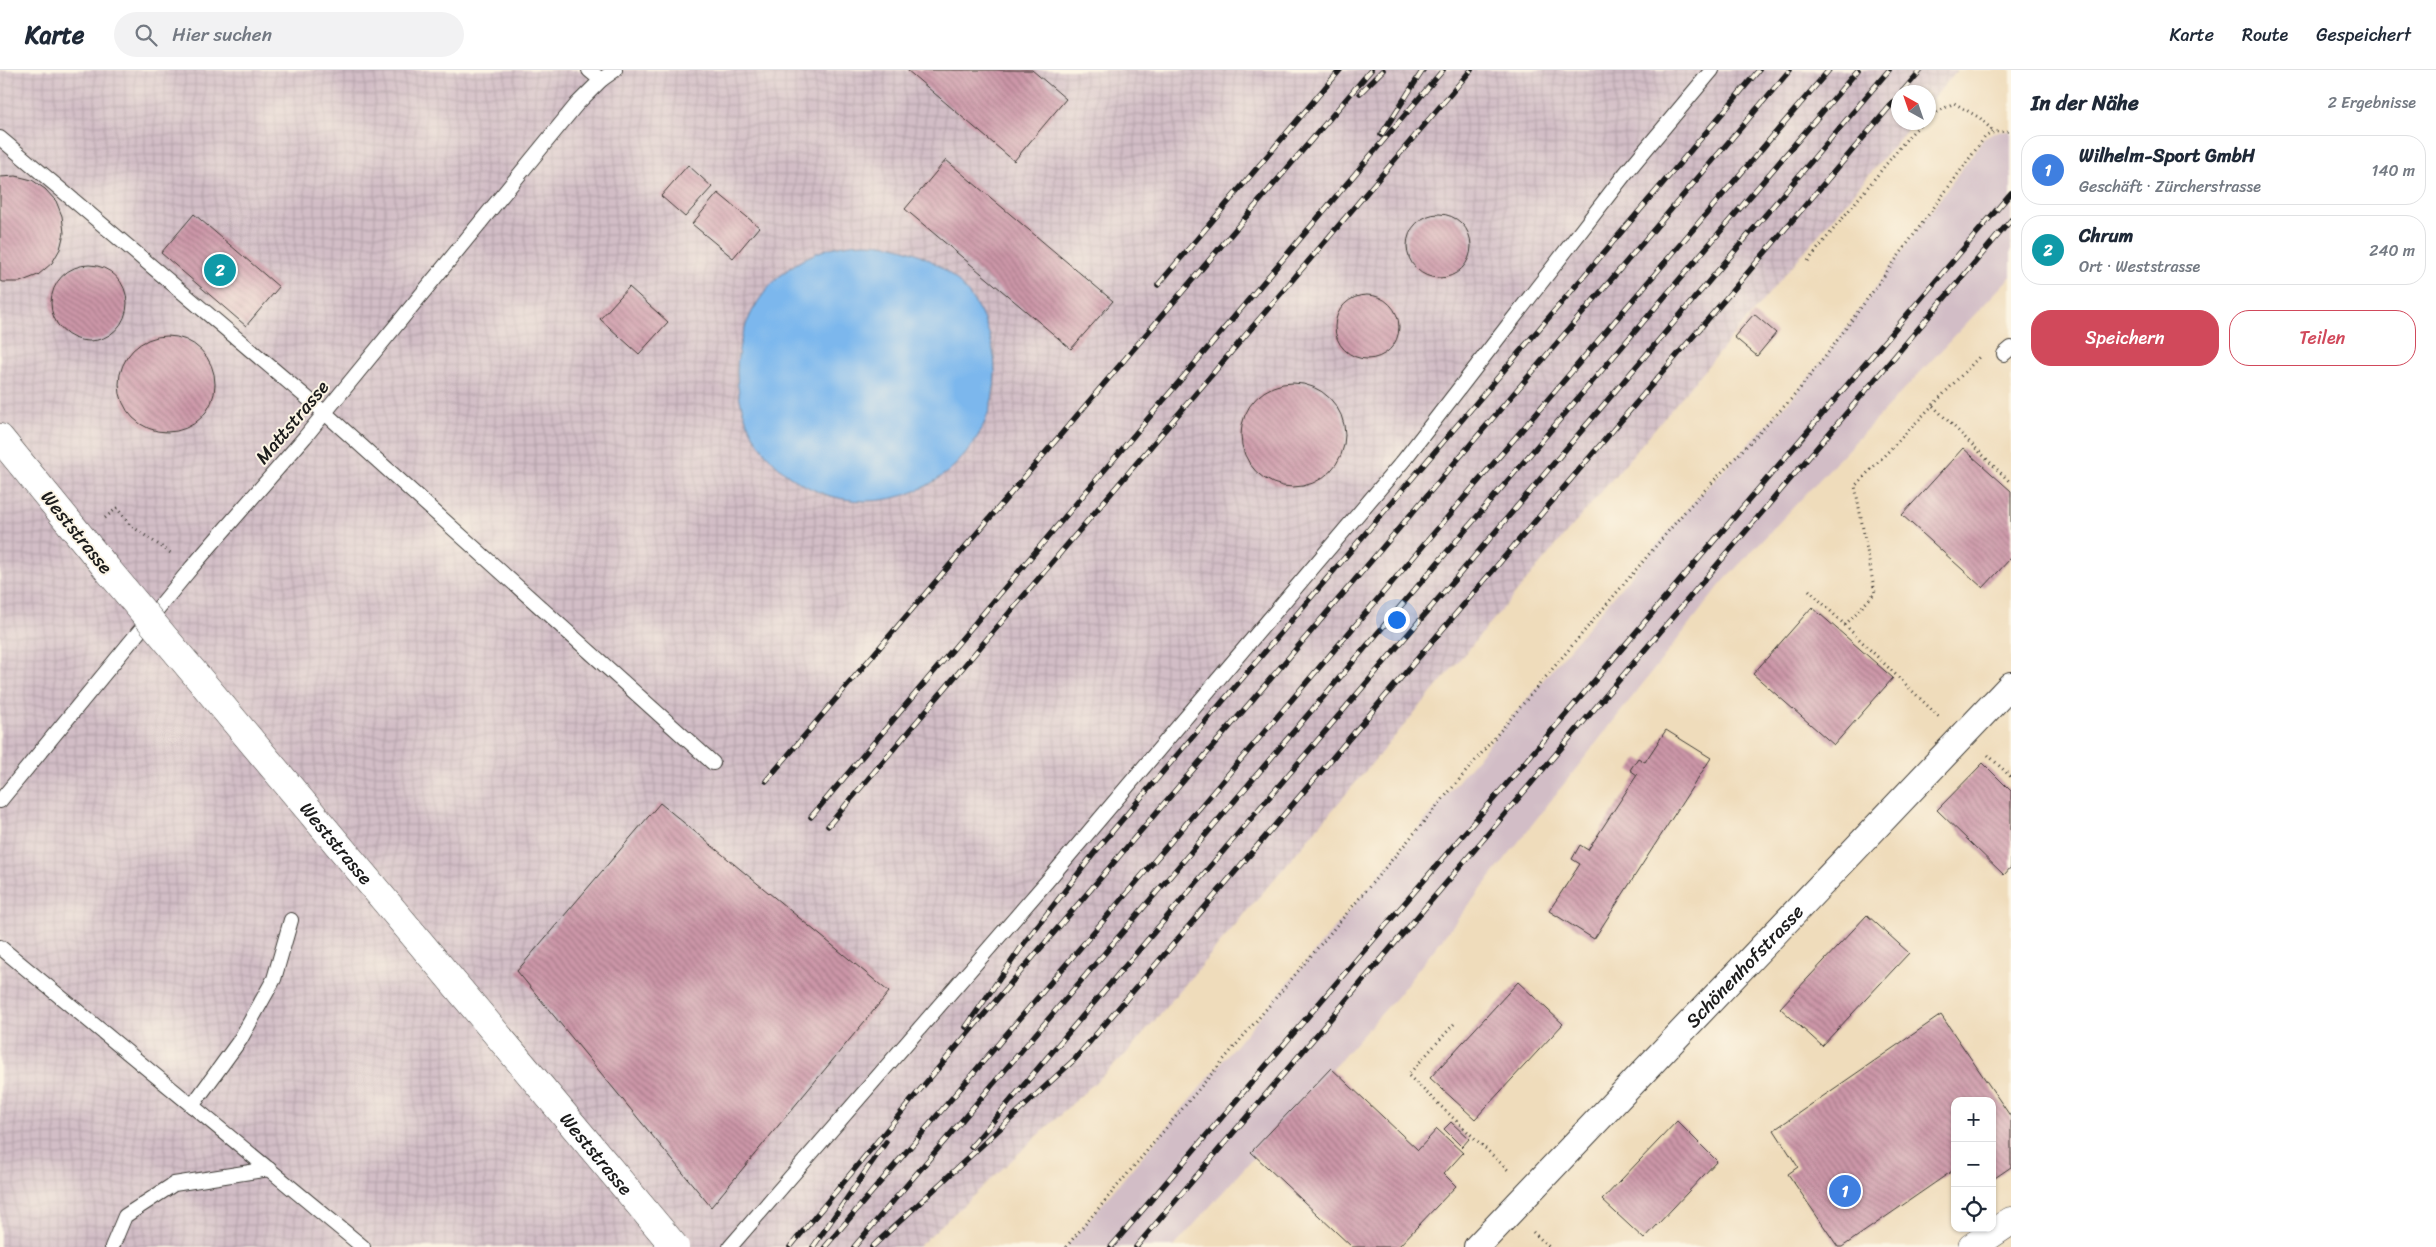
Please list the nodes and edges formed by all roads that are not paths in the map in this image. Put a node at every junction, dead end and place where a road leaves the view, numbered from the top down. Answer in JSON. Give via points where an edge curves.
{"nodes":[{"id":1,"x":589,"y":70,"type":"edge"},
{"id":2,"x":615,"y":70,"type":"edge"},
{"id":3,"x":1712,"y":70,"type":"edge"},
{"id":4,"x":601,"y":80,"type":"junction"},
{"id":5,"x":0,"y":138,"type":"edge"},
{"id":6,"x":325,"y":413,"type":"junction"},
{"id":7,"x":0,"y":438,"type":"edge"},
{"id":8,"x":2011,"y":685,"type":"edge"},
{"id":9,"x":713,"y":764,"type":"dead end"},
{"id":10,"x":0,"y":801,"type":"edge"},
{"id":11,"x":291,"y":920,"type":"dead end"},
{"id":12,"x":0,"y":947,"type":"edge"},
{"id":13,"x":192,"y":1106,"type":"junction"},
{"id":14,"x":269,"y":1169,"type":"junction"},
{"id":15,"x":2011,"y":1220,"type":"edge"},
{"id":16,"x":112,"y":1247,"type":"edge"},
{"id":17,"x":363,"y":1247,"type":"edge"},
{"id":18,"x":675,"y":1247,"type":"edge"},
{"id":19,"x":730,"y":1247,"type":"edge"},
{"id":20,"x":1477,"y":1247,"type":"edge"},
{"id":21,"x":1972,"y":1247,"type":"edge"}],
"edges":[{"from":1,"to":4,"type":"lane"},
{"from":2,"to":4,"type":"lane","name":"Mattstrasse"},
{"from":3,"to":19,"type":"lane","via":[[1625,174],[1404,460],[1049,879]]},
{"from":4,"to":6,"type":"lane","name":"Mattstrasse","via":[[576,104]]},
{"from":5,"to":6,"type":"lane"},
{"from":6,"to":9,"type":"lane"},
{"from":6,"to":10,"type":"lane","name":"Mattstrasse","via":[[192,567]]},
{"from":7,"to":18,"type":"main road","name":"Weststrasse","bridge":true},
{"from":8,"to":20,"type":"street","name":"Schönenhofstrasse"},
{"from":11,"to":13,"type":"lane","via":[[274,979],[240,1040]]},
{"from":12,"to":13,"type":"lane"},
{"from":13,"to":14,"type":"lane"},
{"from":14,"to":16,"type":"lane","via":[[174,1184],[125,1216]]},
{"from":14,"to":17,"type":"lane"},
{"from":15,"to":21,"type":"main road"}]}
